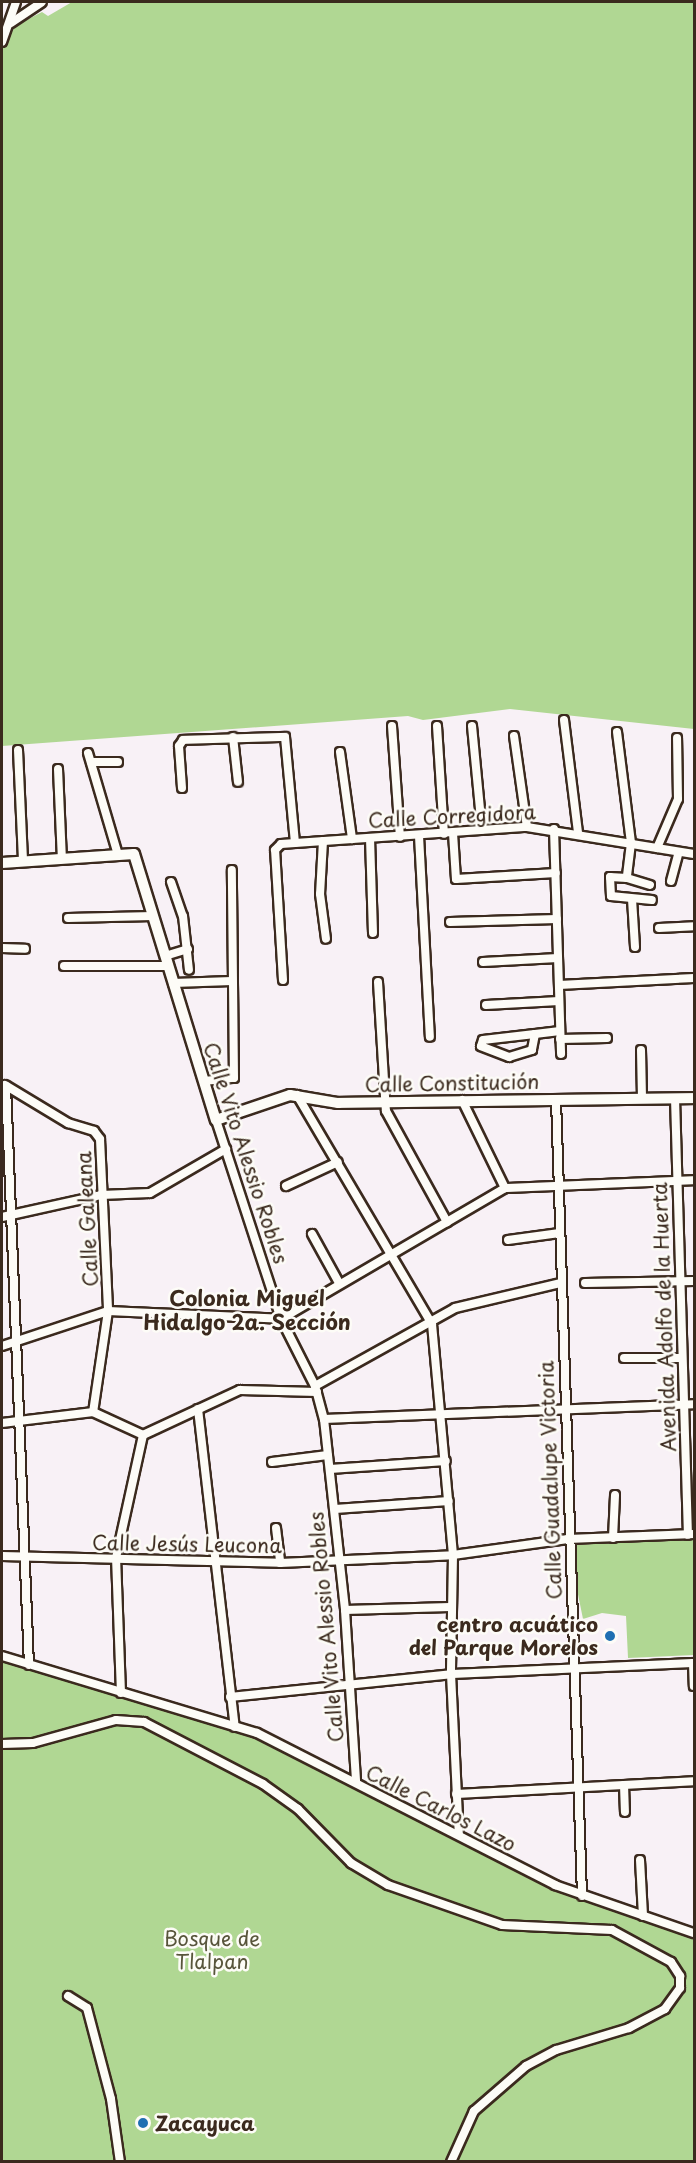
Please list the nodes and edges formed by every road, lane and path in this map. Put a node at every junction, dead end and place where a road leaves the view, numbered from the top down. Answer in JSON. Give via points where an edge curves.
{"nodes":[{"id":1,"x":15,"y":2,"type":"edge"},
{"id":2,"x":42,"y":2,"type":"edge"},
{"id":3,"x":11,"y":22,"type":"junction"},
{"id":4,"x":2,"y":42,"type":"edge"},
{"id":5,"x":564,"y":720,"type":"dead end"},
{"id":6,"x":392,"y":726,"type":"dead end"},
{"id":7,"x":437,"y":726,"type":"dead end"},
{"id":8,"x":472,"y":726,"type":"dead end"},
{"id":9,"x":617,"y":732,"type":"dead end"},
{"id":10,"x":233,"y":736,"type":"junction"},
{"id":11,"x":514,"y":736,"type":"dead end"},
{"id":12,"x":677,"y":738,"type":"dead end"},
{"id":13,"x":18,"y":750,"type":"dead end"},
{"id":14,"x":340,"y":752,"type":"dead end"},
{"id":15,"x":118,"y":762,"type":"dead end"},
{"id":16,"x":58,"y":769,"type":"dead end"},
{"id":17,"x":238,"y":782,"type":"dead end"},
{"id":18,"x":182,"y":788,"type":"dead end"},
{"id":19,"x":527,"y":827,"type":"junction"},
{"id":20,"x":554,"y":829,"type":"junction"},
{"id":21,"x":482,"y":830,"type":"junction"},
{"id":22,"x":448,"y":833,"type":"junction"},
{"id":23,"x":578,"y":833,"type":"junction"},
{"id":24,"x":419,"y":836,"type":"junction"},
{"id":25,"x":400,"y":837,"type":"junction"},
{"id":26,"x":370,"y":838,"type":"junction"},
{"id":27,"x":352,"y":839,"type":"junction"},
{"id":28,"x":323,"y":841,"type":"junction"},
{"id":29,"x":295,"y":843,"type":"junction"},
{"id":30,"x":631,"y":843,"type":"junction"},
{"id":31,"x":657,"y":848,"type":"junction"},
{"id":32,"x":679,"y":852,"type":"junction"},
{"id":33,"x":694,"y":854,"type":"edge"},
{"id":34,"x":118,"y":855,"type":"junction"},
{"id":35,"x":62,"y":859,"type":"junction"},
{"id":36,"x":23,"y":862,"type":"junction"},
{"id":37,"x":2,"y":863,"type":"edge"},
{"id":38,"x":232,"y":870,"type":"dead end"},
{"id":39,"x":556,"y":873,"type":"junction"},
{"id":40,"x":627,"y":878,"type":"junction"},
{"id":41,"x":671,"y":881,"type":"dead end"},
{"id":42,"x":171,"y":882,"type":"dead end"},
{"id":43,"x":650,"y":885,"type":"dead end"},
{"id":44,"x":632,"y":898,"type":"junction"},
{"id":45,"x":652,"y":900,"type":"dead end"},
{"id":46,"x":153,"y":916,"type":"junction"},
{"id":47,"x":68,"y":918,"type":"dead end"},
{"id":48,"x":557,"y":919,"type":"junction"},
{"id":49,"x":450,"y":922,"type":"dead end"},
{"id":50,"x":694,"y":926,"type":"edge"},
{"id":51,"x":659,"y":928,"type":"dead end"},
{"id":52,"x":373,"y":933,"type":"dead end"},
{"id":53,"x":326,"y":939,"type":"dead end"},
{"id":54,"x":635,"y":946,"type":"dead end"},
{"id":55,"x":2,"y":948,"type":"edge"},
{"id":56,"x":25,"y":948,"type":"dead end"},
{"id":57,"x":188,"y":949,"type":"junction"},
{"id":58,"x":558,"y":958,"type":"junction"},
{"id":59,"x":167,"y":961,"type":"junction"},
{"id":60,"x":483,"y":962,"type":"dead end"},
{"id":61,"x":64,"y":966,"type":"dead end"},
{"id":62,"x":189,"y":970,"type":"dead end"},
{"id":63,"x":694,"y":978,"type":"edge"},
{"id":64,"x":283,"y":980,"type":"dead end"},
{"id":65,"x":232,"y":981,"type":"junction"},
{"id":66,"x":378,"y":982,"type":"dead end"},
{"id":67,"x":173,"y":983,"type":"junction"},
{"id":68,"x":559,"y":986,"type":"junction"},
{"id":69,"x":559,"y":1001,"type":"junction"},
{"id":70,"x":486,"y":1005,"type":"dead end"},
{"id":71,"x":535,"y":1034,"type":"junction"},
{"id":72,"x":560,"y":1035,"type":"junction"},
{"id":73,"x":430,"y":1037,"type":"dead end"},
{"id":74,"x":607,"y":1038,"type":"dead end"},
{"id":75,"x":641,"y":1050,"type":"dead end"},
{"id":76,"x":561,"y":1054,"type":"dead end"},
{"id":77,"x":204,"y":1081,"type":"junction"},
{"id":78,"x":3,"y":1088,"type":"edge"},
{"id":79,"x":297,"y":1095,"type":"junction"},
{"id":80,"x":642,"y":1098,"type":"junction"},
{"id":81,"x":675,"y":1098,"type":"junction"},
{"id":82,"x":694,"y":1098,"type":"edge"},
{"id":83,"x":556,"y":1099,"type":"junction"},
{"id":84,"x":462,"y":1100,"type":"junction"},
{"id":85,"x":385,"y":1102,"type":"junction"},
{"id":86,"x":216,"y":1120,"type":"junction"},
{"id":87,"x":226,"y":1149,"type":"junction"},
{"id":88,"x":338,"y":1162,"type":"junction"},
{"id":89,"x":677,"y":1180,"type":"junction"},
{"id":90,"x":694,"y":1180,"type":"edge"},
{"id":91,"x":560,"y":1184,"type":"junction"},
{"id":92,"x":286,"y":1186,"type":"dead end"},
{"id":93,"x":505,"y":1188,"type":"junction"},
{"id":94,"x":101,"y":1195,"type":"junction"},
{"id":95,"x":11,"y":1215,"type":"junction"},
{"id":96,"x":2,"y":1217,"type":"edge"},
{"id":97,"x":447,"y":1222,"type":"junction"},
{"id":98,"x":560,"y":1233,"type":"junction"},
{"id":99,"x":312,"y":1234,"type":"dead end"},
{"id":100,"x":508,"y":1240,"type":"dead end"},
{"id":101,"x":390,"y":1253,"type":"junction"},
{"id":102,"x":679,"y":1281,"type":"junction"},
{"id":103,"x":694,"y":1281,"type":"edge"},
{"id":104,"x":339,"y":1283,"type":"junction"},
{"id":105,"x":561,"y":1283,"type":"junction"},
{"id":106,"x":585,"y":1283,"type":"dead end"},
{"id":107,"x":108,"y":1311,"type":"junction"},
{"id":108,"x":281,"y":1319,"type":"junction"},
{"id":109,"x":432,"y":1324,"type":"junction"},
{"id":110,"x":18,"y":1342,"type":"junction"},
{"id":111,"x":2,"y":1346,"type":"edge"},
{"id":112,"x":624,"y":1358,"type":"dead end"},
{"id":113,"x":680,"y":1358,"type":"junction"},
{"id":114,"x":316,"y":1389,"type":"junction"},
{"id":115,"x":681,"y":1404,"type":"junction"},
{"id":116,"x":694,"y":1404,"type":"edge"},
{"id":117,"x":198,"y":1409,"type":"junction"},
{"id":118,"x":563,"y":1409,"type":"junction"},
{"id":119,"x":93,"y":1412,"type":"junction"},
{"id":120,"x":439,"y":1414,"type":"junction"},
{"id":121,"x":21,"y":1419,"type":"junction"},
{"id":122,"x":324,"y":1419,"type":"junction"},
{"id":123,"x":2,"y":1423,"type":"edge"},
{"id":124,"x":143,"y":1434,"type":"junction"},
{"id":125,"x":328,"y":1455,"type":"junction"},
{"id":126,"x":446,"y":1461,"type":"junction"},
{"id":127,"x":272,"y":1462,"type":"dead end"},
{"id":128,"x":330,"y":1469,"type":"junction"},
{"id":129,"x":615,"y":1495,"type":"dead end"},
{"id":130,"x":449,"y":1501,"type":"junction"},
{"id":131,"x":335,"y":1509,"type":"junction"},
{"id":132,"x":276,"y":1528,"type":"dead end"},
{"id":133,"x":691,"y":1534,"type":"edge"},
{"id":134,"x":613,"y":1538,"type":"junction"},
{"id":135,"x":568,"y":1539,"type":"junction"},
{"id":136,"x":453,"y":1555,"type":"junction"},
{"id":137,"x":2,"y":1556,"type":"edge"},
{"id":138,"x":22,"y":1557,"type":"junction"},
{"id":139,"x":116,"y":1558,"type":"junction"},
{"id":140,"x":340,"y":1560,"type":"junction"},
{"id":141,"x":280,"y":1563,"type":"junction"},
{"id":142,"x":215,"y":1564,"type":"junction"},
{"id":143,"x":450,"y":1607,"type":"junction"},
{"id":144,"x":345,"y":1610,"type":"junction"},
{"id":145,"x":2,"y":1656,"type":"edge"},
{"id":146,"x":694,"y":1663,"type":"edge"},
{"id":147,"x":29,"y":1665,"type":"junction"},
{"id":148,"x":572,"y":1666,"type":"junction"},
{"id":149,"x":451,"y":1674,"type":"junction"},
{"id":150,"x":350,"y":1683,"type":"junction"},
{"id":151,"x":694,"y":1686,"type":"edge"},
{"id":152,"x":121,"y":1693,"type":"junction"},
{"id":153,"x":230,"y":1696,"type":"junction"},
{"id":154,"x":235,"y":1726,"type":"junction"},
{"id":155,"x":2,"y":1744,"type":"edge"},
{"id":156,"x":694,"y":1781,"type":"edge"},
{"id":157,"x":356,"y":1782,"type":"junction"},
{"id":158,"x":624,"y":1785,"type":"junction"},
{"id":159,"x":577,"y":1787,"type":"junction"},
{"id":160,"x":456,"y":1794,"type":"junction"},
{"id":161,"x":625,"y":1812,"type":"dead end"},
{"id":162,"x":459,"y":1835,"type":"junction"},
{"id":163,"x":640,"y":1860,"type":"dead end"},
{"id":164,"x":582,"y":1896,"type":"junction"},
{"id":165,"x":643,"y":1916,"type":"junction"},
{"id":166,"x":694,"y":1933,"type":"edge"},
{"id":167,"x":68,"y":1996,"type":"dead end"},
{"id":168,"x":120,"y":2162,"type":"edge"},
{"id":169,"x":451,"y":2162,"type":"edge"}],
"edges":[{"from":1,"to":3,"type":"street"},
{"from":2,"to":3,"type":"street"},
{"from":3,"to":4,"type":"street"},
{"from":5,"to":23,"type":"street"},
{"from":6,"to":25,"type":"street"},
{"from":7,"to":22,"type":"street"},
{"from":8,"to":21,"type":"street"},
{"from":9,"to":30,"type":"street"},
{"from":10,"to":17,"type":"street"},
{"from":10,"to":18,"type":"street","via":[[183,740],[179,746]]},
{"from":10,"to":29,"type":"street","via":[[285,736]]},
{"from":11,"to":19,"type":"street"},
{"from":12,"to":31,"type":"street","via":[[678,799]]},
{"from":13,"to":36,"type":"street"},
{"from":14,"to":27,"type":"street"},
{"from":15,"to":34,"type":"street","via":[[89,757]]},
{"from":16,"to":35,"type":"street"},
{"from":19,"to":20,"type":"street","name":"Calle Corregidora"},
{"from":19,"to":21,"type":"street","name":"Calle Corregidora"},
{"from":20,"to":23,"type":"street","name":"Calle Corregidora"},
{"from":20,"to":39,"type":"street"},
{"from":21,"to":22,"type":"street","name":"Calle Corregidora"},
{"from":22,"to":24,"type":"street","name":"Calle Corregidora"},
{"from":22,"to":39,"type":"street","via":[[456,879]]},
{"from":23,"to":30,"type":"street","name":"Calle Corregidora"},
{"from":24,"to":25,"type":"street","name":"Calle Corregidora"},
{"from":24,"to":73,"type":"street"},
{"from":25,"to":26,"type":"street","name":"Calle Corregidora"},
{"from":26,"to":27,"type":"street","name":"Calle Corregidora"},
{"from":26,"to":52,"type":"street"},
{"from":27,"to":28,"type":"street","name":"Calle Corregidora"},
{"from":28,"to":29,"type":"street","name":"Calle Corregidora"},
{"from":28,"to":53,"type":"street","via":[[320,894]]},
{"from":29,"to":64,"type":"street","name":"Calle Corregidora","via":[[281,844],[275,850]]},
{"from":30,"to":31,"type":"street","name":"Calle Corregidora"},
{"from":30,"to":40,"type":"street"},
{"from":31,"to":32,"type":"street","name":"Calle Corregidora"},
{"from":32,"to":33,"type":"street","name":"Calle Corregidora"},
{"from":32,"to":41,"type":"street"},
{"from":34,"to":35,"type":"street"},
{"from":34,"to":46,"type":"street","name":"Calle Vito Alessio Robles","via":[[133,850]]},
{"from":35,"to":36,"type":"street"},
{"from":36,"to":37,"type":"street"},
{"from":38,"to":65,"type":"street"},
{"from":39,"to":48,"type":"street"},
{"from":40,"to":43,"type":"street"},
{"from":40,"to":44,"type":"street","via":[[610,878],[611,896]]},
{"from":42,"to":57,"type":"street","via":[[183,916]]},
{"from":44,"to":45,"type":"street"},
{"from":44,"to":54,"type":"street"},
{"from":46,"to":47,"type":"street"},
{"from":46,"to":59,"type":"street","name":"Calle Vito Alessio Robles"},
{"from":48,"to":49,"type":"street"},
{"from":48,"to":58,"type":"street"},
{"from":50,"to":51,"type":"street"},
{"from":55,"to":56,"type":"street"},
{"from":57,"to":59,"type":"street"},
{"from":57,"to":62,"type":"street"},
{"from":58,"to":60,"type":"street"},
{"from":58,"to":68,"type":"street"},
{"from":59,"to":61,"type":"street"},
{"from":59,"to":67,"type":"street","name":"Calle Vito Alessio Robles"},
{"from":63,"to":68,"type":"street"},
{"from":65,"to":67,"type":"street"},
{"from":65,"to":77,"type":"street","via":[[234,1078]]},
{"from":66,"to":85,"type":"street"},
{"from":67,"to":77,"type":"street","name":"Calle Vito Alessio Robles"},
{"from":68,"to":69,"type":"street"},
{"from":69,"to":70,"type":"street"},
{"from":69,"to":72,"type":"street"},
{"from":71,"to":71,"type":"street","via":[[483,1040],[481,1046],[509,1057],[532,1050]]},
{"from":71,"to":72,"type":"street"},
{"from":72,"to":74,"type":"street"},
{"from":72,"to":76,"type":"street"},
{"from":75,"to":80,"type":"street"},
{"from":77,"to":86,"type":"street","name":"Calle Vito Alessio Robles"},
{"from":78,"to":94,"type":"street","name":"Calle Galeana","via":[[98,1135]]},
{"from":78,"to":95,"type":"street"},
{"from":79,"to":85,"type":"street","name":"Calle Constitución","via":[[338,1103]]},
{"from":79,"to":86,"type":"street","name":"Calle Constitución"},
{"from":79,"to":88,"type":"street"},
{"from":80,"to":81,"type":"street","name":"Calle Constitución"},
{"from":80,"to":83,"type":"street","name":"Calle Constitución"},
{"from":81,"to":82,"type":"street","name":"Calle Constitución"},
{"from":81,"to":89,"type":"street","name":"Avenida Adolfo de la Huerta"},
{"from":83,"to":84,"type":"street","name":"Calle Constitución"},
{"from":83,"to":91,"type":"street","name":"Calle Guadalupe Victoria"},
{"from":84,"to":85,"type":"street","name":"Calle Constitución"},
{"from":84,"to":93,"type":"street"},
{"from":85,"to":97,"type":"street","via":[[387,1114]]},
{"from":86,"to":87,"type":"street","name":"Calle Vito Alessio Robles"},
{"from":87,"to":94,"type":"street","via":[[150,1193]]},
{"from":87,"to":108,"type":"street","name":"Calle Vito Alessio Robles"},
{"from":88,"to":92,"type":"street"},
{"from":88,"to":101,"type":"street"},
{"from":89,"to":90,"type":"street"},
{"from":89,"to":91,"type":"street"},
{"from":89,"to":102,"type":"street","name":"Avenida Adolfo de la Huerta"},
{"from":91,"to":93,"type":"street"},
{"from":91,"to":98,"type":"street","name":"Calle Guadalupe Victoria"},
{"from":93,"to":97,"type":"street"},
{"from":94,"to":95,"type":"street"},
{"from":94,"to":107,"type":"street","name":"Calle Galeana"},
{"from":95,"to":96,"type":"street"},
{"from":95,"to":110,"type":"street"},
{"from":97,"to":101,"type":"street"},
{"from":98,"to":100,"type":"street"},
{"from":98,"to":105,"type":"street","name":"Calle Guadalupe Victoria"},
{"from":99,"to":104,"type":"street"},
{"from":101,"to":104,"type":"street"},
{"from":101,"to":109,"type":"street"},
{"from":102,"to":103,"type":"street"},
{"from":102,"to":106,"type":"street"},
{"from":102,"to":113,"type":"street","name":"Avenida Adolfo de la Huerta"},
{"from":104,"to":108,"type":"street"},
{"from":105,"to":109,"type":"street","via":[[455,1308]]},
{"from":105,"to":118,"type":"street","name":"Calle Guadalupe Victoria"},
{"from":107,"to":108,"type":"street"},
{"from":107,"to":110,"type":"street"},
{"from":107,"to":119,"type":"street","name":"Calle Galeana"},
{"from":108,"to":114,"type":"street","name":"Calle Vito Alessio Robles"},
{"from":109,"to":114,"type":"street"},
{"from":109,"to":120,"type":"street"},
{"from":110,"to":111,"type":"street"},
{"from":110,"to":121,"type":"street"},
{"from":112,"to":113,"type":"street"},
{"from":113,"to":115,"type":"street","name":"Avenida Adolfo de la Huerta"},
{"from":114,"to":117,"type":"street","via":[[240,1390]]},
{"from":114,"to":122,"type":"street","name":"Calle Vito Alessio Robles"},
{"from":115,"to":116,"type":"street"},
{"from":115,"to":118,"type":"street"},
{"from":115,"to":133,"type":"street","name":"Avenida Adolfo de la Huerta"},
{"from":117,"to":124,"type":"street"},
{"from":117,"to":142,"type":"street"},
{"from":118,"to":120,"type":"street"},
{"from":118,"to":135,"type":"street","name":"Calle Guadalupe Victoria"},
{"from":119,"to":121,"type":"street"},
{"from":119,"to":124,"type":"street"},
{"from":120,"to":122,"type":"street"},
{"from":120,"to":126,"type":"street"},
{"from":121,"to":123,"type":"street"},
{"from":121,"to":138,"type":"street"},
{"from":122,"to":125,"type":"street","name":"Calle Vito Alessio Robles"},
{"from":124,"to":139,"type":"street"},
{"from":125,"to":127,"type":"street"},
{"from":125,"to":128,"type":"street","name":"Calle Vito Alessio Robles"},
{"from":126,"to":128,"type":"street"},
{"from":126,"to":130,"type":"street"},
{"from":128,"to":131,"type":"street","name":"Calle Vito Alessio Robles"},
{"from":129,"to":134,"type":"street"},
{"from":130,"to":131,"type":"street"},
{"from":130,"to":136,"type":"street"},
{"from":131,"to":140,"type":"street","name":"Calle Vito Alessio Robles"},
{"from":132,"to":141,"type":"street"},
{"from":133,"to":134,"type":"street","name":"Calle Jesús Leucona"},
{"from":134,"to":135,"type":"street","name":"Calle Jesús Leucona"},
{"from":135,"to":136,"type":"street","name":"Calle Jesús Leucona"},
{"from":135,"to":148,"type":"street","name":"Calle Guadalupe Victoria"},
{"from":136,"to":140,"type":"street","name":"Calle Jesús Leucona"},
{"from":136,"to":143,"type":"street"},
{"from":137,"to":138,"type":"street","name":"Calle Jesús Leucona"},
{"from":138,"to":139,"type":"street","name":"Calle Jesús Leucona"},
{"from":138,"to":147,"type":"street"},
{"from":139,"to":142,"type":"street","name":"Calle Jesús Leucona"},
{"from":139,"to":152,"type":"street"},
{"from":140,"to":141,"type":"street","name":"Calle Jesús Leucona"},
{"from":140,"to":144,"type":"street","name":"Calle Vito Alessio Robles"},
{"from":141,"to":142,"type":"street","name":"Calle Jesús Leucona"},
{"from":142,"to":153,"type":"street"},
{"from":143,"to":144,"type":"street"},
{"from":143,"to":149,"type":"street"},
{"from":144,"to":150,"type":"street","name":"Calle Vito Alessio Robles"},
{"from":145,"to":147,"type":"street","name":"Calle Carlos Lazo"},
{"from":146,"to":148,"type":"street"},
{"from":146,"to":151,"type":"street"},
{"from":147,"to":152,"type":"street","name":"Calle Carlos Lazo"},
{"from":148,"to":149,"type":"street"},
{"from":148,"to":159,"type":"street","name":"Calle Guadalupe Victoria"},
{"from":149,"to":150,"type":"street"},
{"from":149,"to":160,"type":"street"},
{"from":150,"to":153,"type":"street"},
{"from":150,"to":157,"type":"street","name":"Calle Vito Alessio Robles"},
{"from":152,"to":154,"type":"street","name":"Calle Carlos Lazo"},
{"from":153,"to":154,"type":"street"},
{"from":154,"to":157,"type":"street","name":"Calle Carlos Lazo","via":[[284,1745]]},
{"from":155,"to":169,"type":"street","via":[[33,1743],[116,1720],[144,1722],[263,1784],[298,1809],[351,1863],[388,1885],[502,1925],[612,1930],[671,1962],[680,1976],[680,1988],[665,2009],[526,2066],[474,2111]]},
{"from":156,"to":158,"type":"street"},
{"from":157,"to":162,"type":"street","name":"Calle Carlos Lazo"},
{"from":158,"to":159,"type":"street"},
{"from":158,"to":161,"type":"street"},
{"from":159,"to":160,"type":"street"},
{"from":159,"to":164,"type":"street","name":"Calle Guadalupe Victoria"},
{"from":160,"to":162,"type":"street"},
{"from":162,"to":164,"type":"street","name":"Calle Carlos Lazo"},
{"from":163,"to":165,"type":"street"},
{"from":164,"to":165,"type":"street","name":"Calle Carlos Lazo"},
{"from":165,"to":166,"type":"street","name":"Calle Carlos Lazo"},
{"from":167,"to":168,"type":"street","via":[[87,2008],[111,2099]]}]}
